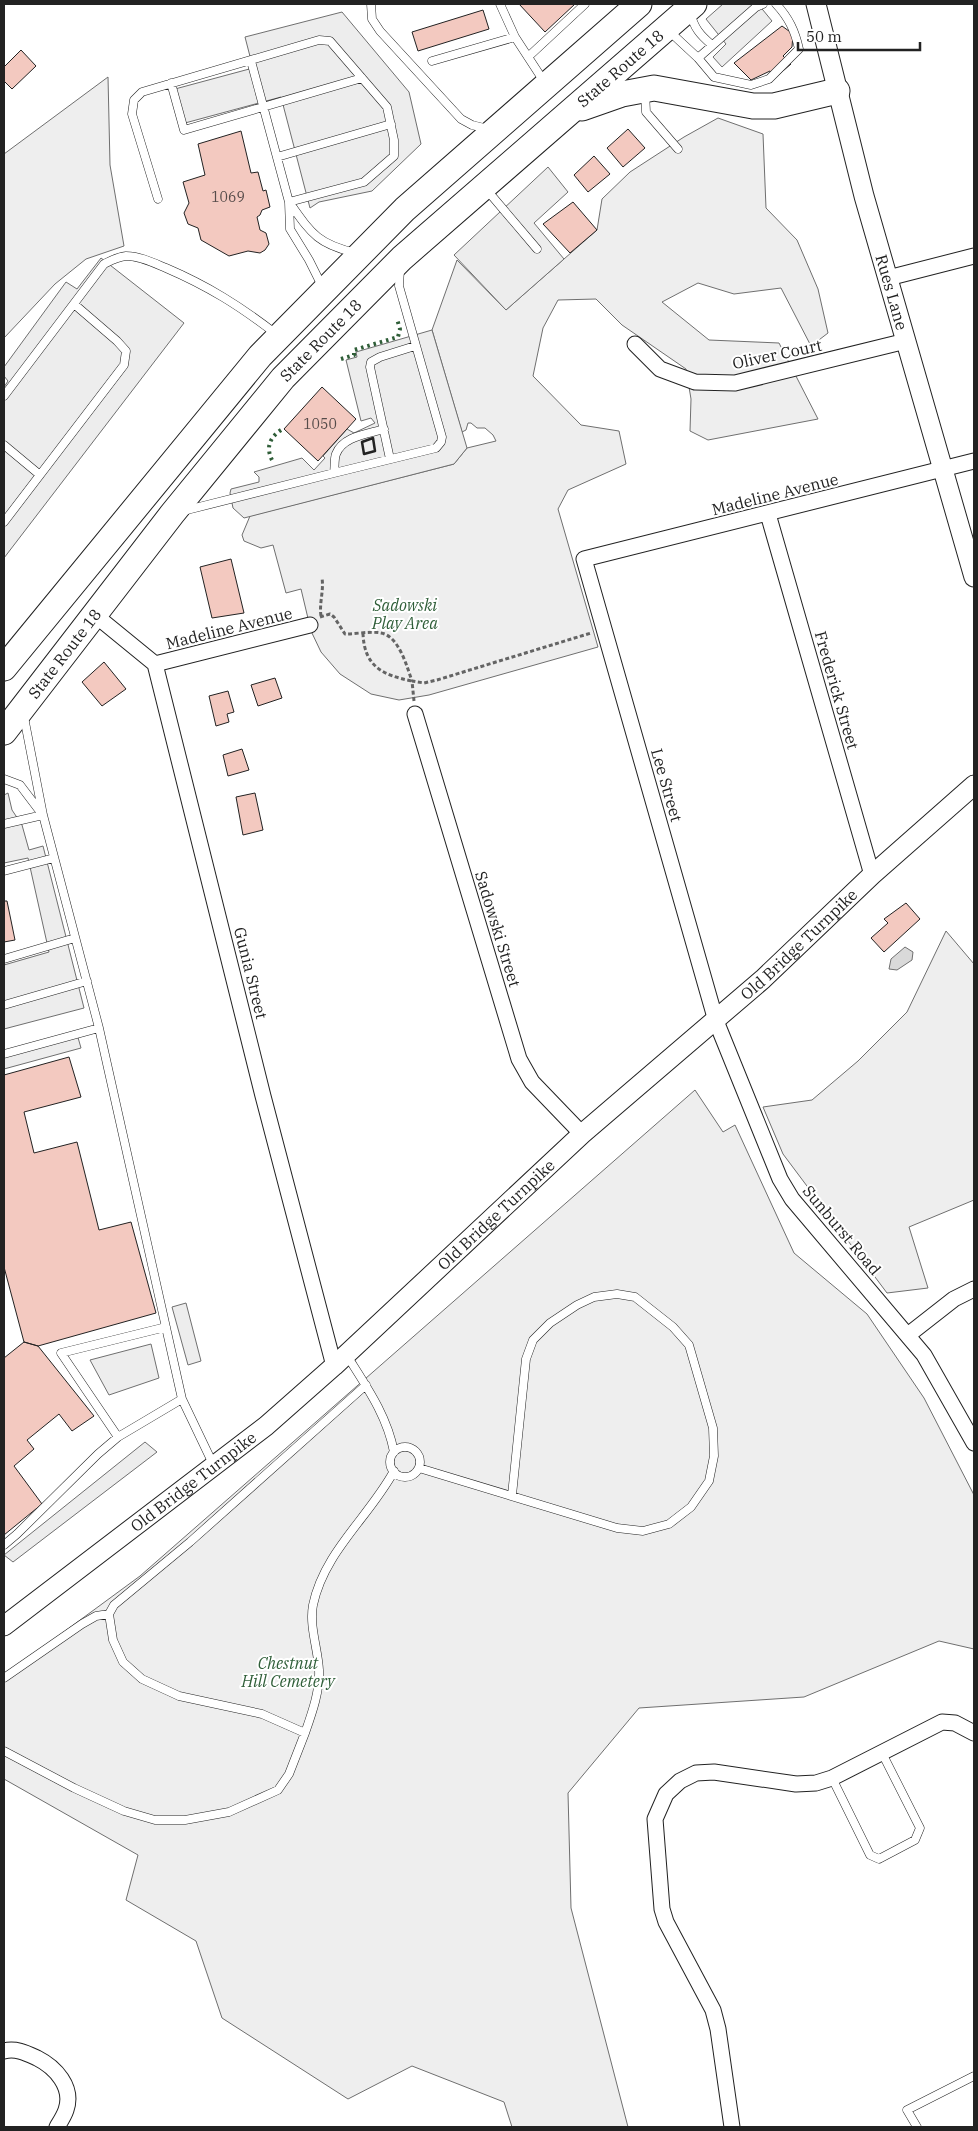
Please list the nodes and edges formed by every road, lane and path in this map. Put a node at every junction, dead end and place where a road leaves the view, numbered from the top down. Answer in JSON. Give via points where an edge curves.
{"nodes":[{"id":1,"x":371,"y":4,"type":"edge"},
{"id":2,"x":500,"y":4,"type":"edge"},
{"id":3,"x":585,"y":4,"type":"edge"},
{"id":4,"x":639,"y":4,"type":"edge"},
{"id":5,"x":763,"y":4,"type":"edge"},
{"id":6,"x":776,"y":4,"type":"edge"},
{"id":7,"x":816,"y":4,"type":"edge"},
{"id":8,"x":692,"y":6,"type":"edge"},
{"id":9,"x":666,"y":28,"type":"junction"},
{"id":10,"x":515,"y":37,"type":"junction"},
{"id":11,"x":712,"y":45,"type":"junction"},
{"id":12,"x":528,"y":56,"type":"junction"},
{"id":13,"x":698,"y":58,"type":"junction"},
{"id":14,"x":251,"y":61,"type":"junction"},
{"id":15,"x":432,"y":61,"type":"dead end"},
{"id":16,"x":362,"y":78,"type":"junction"},
{"id":17,"x":171,"y":83,"type":"junction"},
{"id":18,"x":546,"y":85,"type":"junction"},
{"id":19,"x":644,"y":90,"type":"junction"},
{"id":20,"x":838,"y":91,"type":"junction"},
{"id":21,"x":264,"y":108,"type":"junction"},
{"id":22,"x":391,"y":124,"type":"junction"},
{"id":23,"x":495,"y":130,"type":"junction"},
{"id":24,"x":531,"y":147,"type":"junction"},
{"id":25,"x":678,"y":149,"type":"dead end"},
{"id":26,"x":277,"y":157,"type":"junction"},
{"id":27,"x":483,"y":186,"type":"junction"},
{"id":28,"x":158,"y":199,"type":"dead end"},
{"id":29,"x":289,"y":202,"type":"junction"},
{"id":30,"x":537,"y":249,"type":"dead end"},
{"id":31,"x":359,"y":254,"type":"junction"},
{"id":32,"x":974,"y":256,"type":"edge"},
{"id":33,"x":402,"y":258,"type":"junction"},
{"id":34,"x":888,"y":278,"type":"junction"},
{"id":35,"x":324,"y":290,"type":"junction"},
{"id":36,"x":74,"y":304,"type":"junction"},
{"id":37,"x":279,"y":336,"type":"junction"},
{"id":38,"x":906,"y":341,"type":"junction"},
{"id":39,"x":635,"y":344,"type":"dead end"},
{"id":40,"x":416,"y":346,"type":"junction"},
{"id":41,"x":4,"y":396,"type":"edge"},
{"id":42,"x":384,"y":429,"type":"junction"},
{"id":43,"x":4,"y":445,"type":"edge"},
{"id":44,"x":390,"y":459,"type":"junction"},
{"id":45,"x":974,"y":461,"type":"edge"},
{"id":46,"x":943,"y":469,"type":"junction"},
{"id":47,"x":334,"y":473,"type":"junction"},
{"id":48,"x":40,"y":475,"type":"junction"},
{"id":49,"x":7,"y":511,"type":"edge"},
{"id":50,"x":172,"y":514,"type":"junction"},
{"id":51,"x":768,"y":514,"type":"junction"},
{"id":52,"x":4,"y":522,"type":"edge"},
{"id":53,"x":584,"y":559,"type":"joint"},
{"id":54,"x":974,"y":577,"type":"edge"},
{"id":55,"x":322,"y":578,"type":"dead end"},
{"id":56,"x":95,"y":615,"type":"junction"},
{"id":57,"x":316,"y":621,"type":"junction"},
{"id":58,"x":604,"y":629,"type":"junction"},
{"id":59,"x":363,"y":633,"type":"junction"},
{"id":60,"x":156,"y":664,"type":"junction"},
{"id":61,"x":4,"y":668,"type":"edge"},
{"id":62,"x":412,"y":682,"type":"junction"},
{"id":63,"x":22,"y":709,"type":"junction"},
{"id":64,"x":416,"y":714,"type":"joint"},
{"id":65,"x":4,"y":732,"type":"edge"},
{"id":66,"x":4,"y":779,"type":"edge"},
{"id":67,"x":974,"y":784,"type":"edge"},
{"id":68,"x":43,"y":815,"type":"junction"},
{"id":69,"x":4,"y":824,"type":"edge"},
{"id":70,"x":54,"y":858,"type":"junction"},
{"id":71,"x":4,"y":871,"type":"edge"},
{"id":72,"x":872,"y":875,"type":"junction"},
{"id":73,"x":75,"y":938,"type":"junction"},
{"id":74,"x":4,"y":959,"type":"edge"},
{"id":75,"x":87,"y":982,"type":"junction"},
{"id":76,"x":4,"y":1005,"type":"edge"},
{"id":77,"x":716,"y":1021,"type":"junction"},
{"id":78,"x":99,"y":1028,"type":"junction"},
{"id":79,"x":4,"y":1054,"type":"edge"},
{"id":80,"x":582,"y":1134,"type":"junction"},
{"id":81,"x":974,"y":1289,"type":"edge"},
{"id":82,"x":166,"y":1327,"type":"junction"},
{"id":83,"x":908,"y":1334,"type":"junction"},
{"id":84,"x":340,"y":1360,"type":"junction"},
{"id":85,"x":366,"y":1386,"type":"junction"},
{"id":86,"x":182,"y":1399,"type":"junction"},
{"id":87,"x":118,"y":1438,"type":"junction"},
{"id":88,"x":974,"y":1443,"type":"edge"},
{"id":89,"x":394,"y":1452,"type":"junction"},
{"id":90,"x":214,"y":1466,"type":"junction"},
{"id":91,"x":419,"y":1468,"type":"junction"},
{"id":92,"x":394,"y":1471,"type":"junction"},
{"id":93,"x":512,"y":1495,"type":"junction"},
{"id":94,"x":4,"y":1544,"type":"edge"},
{"id":95,"x":109,"y":1614,"type":"junction"},
{"id":96,"x":4,"y":1626,"type":"edge"},
{"id":97,"x":4,"y":1678,"type":"edge"},
{"id":98,"x":305,"y":1733,"type":"junction"},
{"id":99,"x":974,"y":1733,"type":"edge"},
{"id":100,"x":4,"y":1751,"type":"edge"},
{"id":101,"x":882,"y":1754,"type":"junction"},
{"id":102,"x":832,"y":1778,"type":"junction"},
{"id":103,"x":4,"y":2051,"type":"edge"},
{"id":104,"x":974,"y":2076,"type":"edge"},
{"id":105,"x":57,"y":2127,"type":"edge"},
{"id":106,"x":732,"y":2127,"type":"edge"},
{"id":107,"x":917,"y":2127,"type":"edge"}],
"edges":[{"from":1,"to":23,"type":"lane","via":[[372,19],[380,30],[461,119]]},
{"from":2,"to":10,"type":"lane"},
{"from":3,"to":12,"type":"lane"},
{"from":4,"to":18,"type":"highway","name":"State Route 18"},
{"from":5,"to":11,"type":"lane"},
{"from":6,"to":13,"type":"lane","via":[[795,30],[799,50],[769,79],[751,85],[714,77]]},
{"from":7,"to":20,"type":"street","name":"Rues Lane"},
{"from":8,"to":9,"type":"highway","name":"State Route 18"},
{"from":8,"to":11,"type":"lane","via":[[693,24],[700,36]]},
{"from":9,"to":13,"type":"lane"},
{"from":9,"to":24,"type":"highway","name":"State Route 18"},
{"from":10,"to":12,"type":"lane"},
{"from":10,"to":15,"type":"lane"},
{"from":11,"to":13,"type":"lane"},
{"from":12,"to":18,"type":"lane"},
{"from":14,"to":16,"type":"lane","via":[[319,40],[330,41]]},
{"from":14,"to":17,"type":"lane"},
{"from":14,"to":21,"type":"lane"},
{"from":16,"to":21,"type":"lane"},
{"from":16,"to":22,"type":"lane","via":[[387,107]]},
{"from":17,"to":21,"type":"lane","via":[[184,130]]},
{"from":17,"to":28,"type":"lane","via":[[142,92],[134,100],[132,114]]},
{"from":18,"to":23,"type":"highway","name":"State Route 18"},
{"from":19,"to":20,"type":"highway","via":[[654,88],[754,106],[774,106]]},
{"from":19,"to":24,"type":"highway","via":[[582,108]]},
{"from":19,"to":25,"type":"lane","via":[[646,112]]},
{"from":20,"to":34,"type":"street","name":"Rues Lane"},
{"from":21,"to":26,"type":"lane"},
{"from":22,"to":26,"type":"lane"},
{"from":22,"to":29,"type":"lane","via":[[394,156],[364,182]]},
{"from":23,"to":31,"type":"highway","name":"State Route 18"},
{"from":24,"to":27,"type":"highway","name":"State Route 18"},
{"from":26,"to":29,"type":"lane"},
{"from":27,"to":30,"type":"lane"},
{"from":27,"to":33,"type":"highway","name":"State Route 18"},
{"from":29,"to":31,"type":"lane","via":[[310,232],[334,248]]},
{"from":29,"to":35,"type":"lane","via":[[290,229]]},
{"from":31,"to":35,"type":"highway","name":"State Route 18"},
{"from":32,"to":34,"type":"street"},
{"from":33,"to":40,"type":"lane","via":[[399,286]]},
{"from":33,"to":50,"type":"highway","name":"State Route 18","via":[[283,378]]},
{"from":34,"to":38,"type":"street","name":"Rues Lane"},
{"from":35,"to":37,"type":"highway","name":"State Route 18"},
{"from":36,"to":37,"type":"lane","via":[[104,264],[127,256],[144,259],[221,295]]},
{"from":36,"to":41,"type":"lane"},
{"from":36,"to":48,"type":"lane","via":[[126,351],[124,365]]},
{"from":37,"to":61,"type":"highway","name":"State Route 18"},
{"from":38,"to":39,"type":"street","name":"Oliver Court","via":[[735,383],[695,382],[660,370]]},
{"from":38,"to":46,"type":"street","name":"Rues Lane"},
{"from":40,"to":42,"type":"lane","via":[[371,362]]},
{"from":40,"to":44,"type":"lane","via":[[441,442],[436,448]]},
{"from":42,"to":44,"type":"lane"},
{"from":42,"to":47,"type":"lane","via":[[344,443],[335,455]]},
{"from":43,"to":48,"type":"lane"},
{"from":44,"to":47,"type":"lane"},
{"from":45,"to":46,"type":"street","name":"Madeline Avenue"},
{"from":46,"to":51,"type":"street","name":"Madeline Avenue"},
{"from":46,"to":54,"type":"street","name":"Rues Lane"},
{"from":47,"to":50,"type":"lane"},
{"from":48,"to":49,"type":"lane"},
{"from":49,"to":52,"type":"lane"},
{"from":50,"to":56,"type":"highway","name":"State Route 18"},
{"from":51,"to":53,"type":"street","name":"Madeline Avenue"},
{"from":51,"to":72,"type":"street","name":"Frederick Street"},
{"from":53,"to":58,"type":"street","name":"Lee Street"},
{"from":55,"to":57,"type":"path","via":[[323,590]]},
{"from":56,"to":60,"type":"street"},
{"from":56,"to":63,"type":"highway","name":"State Route 18"},
{"from":57,"to":59,"type":"path","via":[[330,614],[345,634]]},
{"from":57,"to":60,"type":"street","name":"Madeline Avenue"},
{"from":58,"to":62,"type":"path","via":[[437,680]]},
{"from":58,"to":77,"type":"street","name":"Lee Street"},
{"from":59,"to":62,"type":"path","via":[[367,655],[381,672]]},
{"from":59,"to":62,"type":"path","via":[[381,633],[390,637]]},
{"from":60,"to":84,"type":"street","name":"Gunia Street","via":[[263,1096]]},
{"from":62,"to":64,"type":"path"},
{"from":63,"to":65,"type":"highway","name":"State Route 18"},
{"from":63,"to":68,"type":"lane"},
{"from":64,"to":80,"type":"street","name":"Sadowski Street","via":[[519,1059],[532,1082]]},
{"from":66,"to":68,"type":"lane","via":[[20,785]]},
{"from":67,"to":72,"type":"street","name":"Old Bridge Turnpike"},
{"from":68,"to":69,"type":"lane"},
{"from":68,"to":70,"type":"lane"},
{"from":70,"to":71,"type":"lane"},
{"from":70,"to":73,"type":"lane"},
{"from":72,"to":77,"type":"street","name":"Old Bridge Turnpike"},
{"from":73,"to":74,"type":"lane"},
{"from":73,"to":75,"type":"lane"},
{"from":75,"to":76,"type":"lane"},
{"from":75,"to":78,"type":"lane"},
{"from":77,"to":80,"type":"street","name":"Old Bridge Turnpike"},
{"from":77,"to":83,"type":"street","name":"Sunburst Road","via":[[780,1179],[792,1199]]},
{"from":78,"to":79,"type":"lane"},
{"from":78,"to":82,"type":"lane"},
{"from":80,"to":84,"type":"street","name":"Old Bridge Turnpike"},
{"from":81,"to":83,"type":"street","via":[[954,1299]]},
{"from":82,"to":86,"type":"lane"},
{"from":82,"to":87,"type":"lane","via":[[61,1353]]},
{"from":83,"to":88,"type":"street","name":"Sunburst Road","via":[[939,1380]]},
{"from":84,"to":85,"type":"lane"},
{"from":84,"to":90,"type":"street","name":"Old Bridge Turnpike","via":[[266,1426]]},
{"from":85,"to":89,"type":"lane","via":[[385,1420]]},
{"from":85,"to":95,"type":"lane","via":[[114,1605]]},
{"from":86,"to":87,"type":"lane"},
{"from":86,"to":90,"type":"lane"},
{"from":87,"to":94,"type":"lane"},
{"from":89,"to":91,"type":"lane","via":[[407,1447],[415,1451],[420,1459]]},
{"from":89,"to":92,"type":"lane","via":[[390,1462]]},
{"from":90,"to":96,"type":"street","name":"Old Bridge Turnpike"},
{"from":91,"to":92,"type":"lane","via":[[408,1476]]},
{"from":91,"to":93,"type":"lane"},
{"from":92,"to":98,"type":"lane","via":[[333,1558],[321,1582],[313,1606],[319,1671],[317,1694]]},
{"from":93,"to":93,"type":"lane","via":[[617,1528],[643,1532],[669,1524],[691,1507],[709,1481],[714,1456],[713,1428],[689,1345],[673,1327],[635,1297],[617,1294],[594,1297],[550,1323],[533,1340],[526,1358]]},
{"from":95,"to":97,"type":"lane","via":[[96,1616],[82,1624]]},
{"from":95,"to":98,"type":"lane","via":[[113,1640],[123,1662],[142,1679],[179,1696],[262,1714]]},
{"from":98,"to":100,"type":"lane","via":[[289,1774],[278,1790],[229,1812],[185,1820],[155,1820],[124,1811]]},
{"from":99,"to":101,"type":"street","via":[[955,1723],[942,1722]]},
{"from":101,"to":102,"type":"street"},
{"from":101,"to":102,"type":"lane","via":[[920,1828],[915,1840],[879,1859],[870,1856]]},
{"from":102,"to":106,"type":"street","via":[[796,1784],[714,1772],[696,1773],[666,1794],[654,1818],[662,1909],[713,2010]]},
{"from":103,"to":105,"type":"street","via":[[12,2049],[28,2054],[49,2064],[59,2074],[67,2092],[67,2109]]},
{"from":104,"to":107,"type":"lane","via":[[908,2110]]}]}
